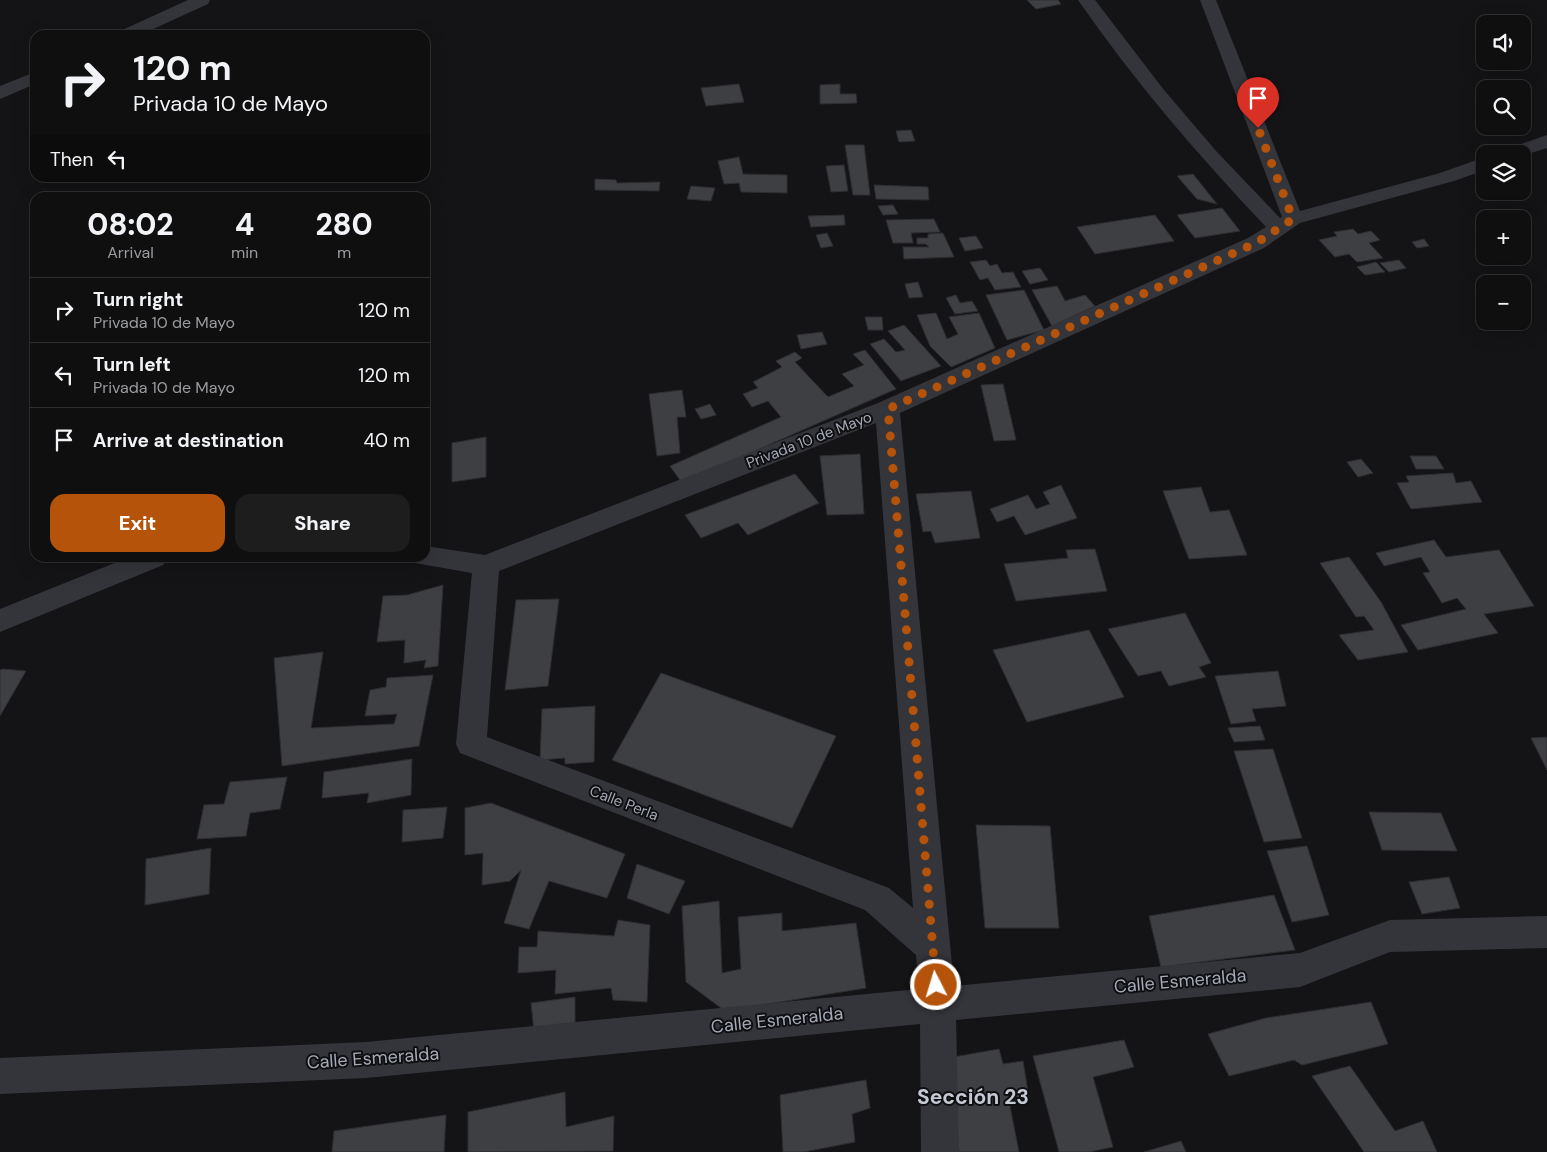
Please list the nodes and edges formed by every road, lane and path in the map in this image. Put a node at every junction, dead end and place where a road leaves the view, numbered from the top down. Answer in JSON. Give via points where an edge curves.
{"nodes":[{"id":1,"x":202,"y":0,"type":"edge"},
{"id":2,"x":1086,"y":0,"type":"edge"},
{"id":3,"x":1208,"y":0,"type":"edge"},
{"id":4,"x":137,"y":30,"type":"edge"},
{"id":5,"x":30,"y":79,"type":"edge"},
{"id":6,"x":0,"y":93,"type":"edge"},
{"id":7,"x":1547,"y":141,"type":"edge"},
{"id":8,"x":1531,"y":147,"type":"edge"},
{"id":9,"x":1476,"y":166,"type":"edge"},
{"id":10,"x":1286,"y":224,"type":"junction"},
{"id":11,"x":888,"y":409,"type":"junction"},
{"id":12,"x":430,"y":557,"type":"edge"},
{"id":13,"x":143,"y":562,"type":"edge"},
{"id":14,"x":486,"y":565,"type":"junction"},
{"id":15,"x":0,"y":621,"type":"edge"},
{"id":16,"x":1547,"y":932,"type":"edge"},
{"id":17,"x":933,"y":947,"type":"junction"},
{"id":18,"x":938,"y":1004,"type":"junction"},
{"id":19,"x":0,"y":1076,"type":"edge"},
{"id":20,"x":940,"y":1152,"type":"edge"}],
"edges":[{"from":1,"to":4,"type":"street"},
{"from":2,"to":10,"type":"street","via":[[1210,156]]},
{"from":3,"to":10,"type":"street"},
{"from":5,"to":6,"type":"street"},
{"from":7,"to":8,"type":"street"},
{"from":9,"to":10,"type":"street","name":"Privada 10 de Mayo"},
{"from":10,"to":11,"type":"street","name":"Privada 10 de Mayo","via":[[1248,247]]},
{"from":11,"to":14,"type":"street","name":"Privada 10 de Mayo"},
{"from":11,"to":17,"type":"street"},
{"from":12,"to":14,"type":"street","name":"Privada 10 de Mayo"},
{"from":13,"to":15,"type":"street"},
{"from":14,"to":17,"type":"street","name":"Calle Perla","via":[[470,744],[877,899]]},
{"from":16,"to":18,"type":"street","name":"Calle Esmeralda","via":[[1390,936],[1300,970]]},
{"from":17,"to":18,"type":"street"},
{"from":18,"to":19,"type":"street","name":"Calle Esmeralda","via":[[366,1060]]},
{"from":18,"to":20,"type":"street"}]}
